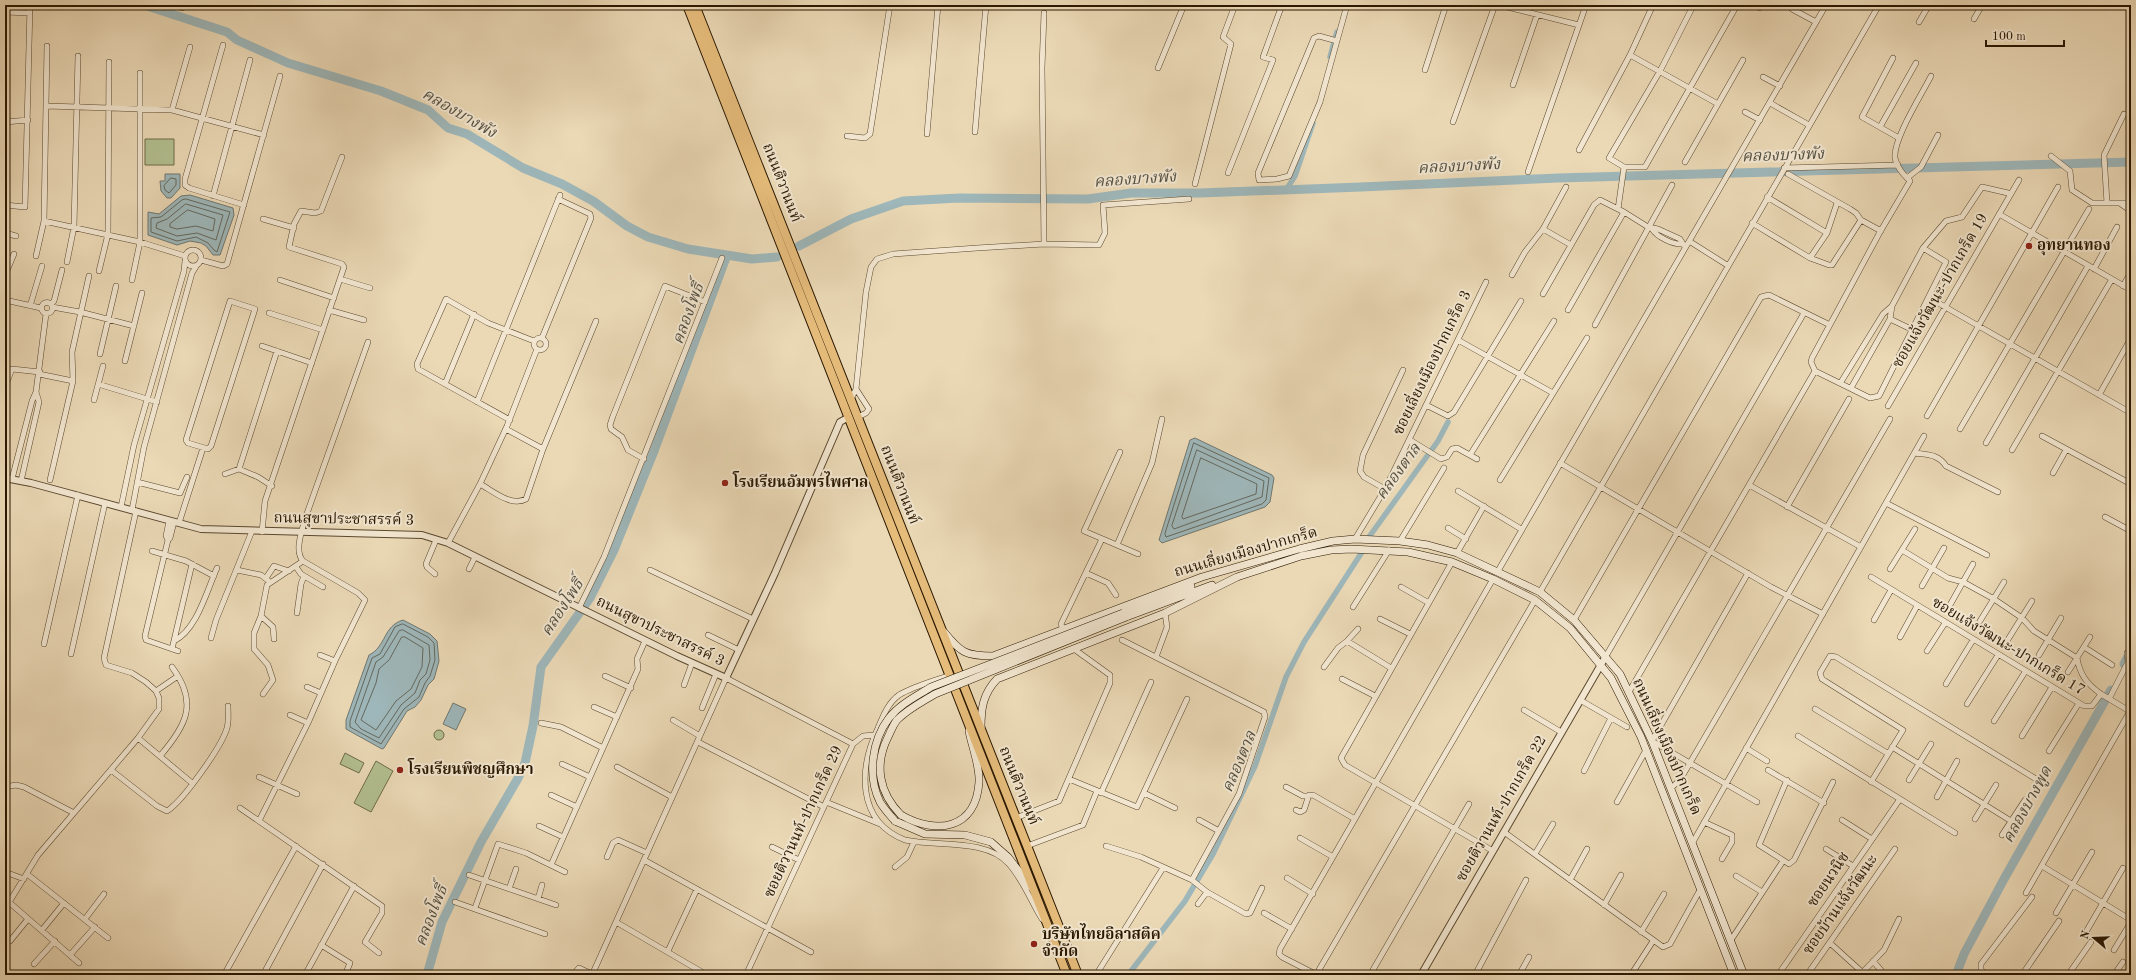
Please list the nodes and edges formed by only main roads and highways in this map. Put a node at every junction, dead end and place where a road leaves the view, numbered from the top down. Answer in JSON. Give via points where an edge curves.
{"nodes":[{"id":1,"x":687,"y":5,"type":"edge"},
{"id":2,"x":695,"y":5,"type":"edge"},
{"id":3,"x":854,"y":417,"type":"junction"},
{"id":4,"x":1229,"y":569,"type":"junction"},
{"id":5,"x":1237,"y":577,"type":"junction"},
{"id":6,"x":1125,"y":615,"type":"junction"},
{"id":7,"x":940,"y":627,"type":"junction"},
{"id":8,"x":997,"y":653,"type":"junction"},
{"id":9,"x":998,"y":679,"type":"junction"},
{"id":10,"x":966,"y":719,"type":"junction"},
{"id":11,"x":982,"y":735,"type":"junction"},
{"id":12,"x":1037,"y":896,"type":"junction"},
{"id":13,"x":1067,"y":975,"type":"edge"},
{"id":14,"x":1078,"y":975,"type":"edge"},
{"id":15,"x":1734,"y":975,"type":"edge"},
{"id":16,"x":1744,"y":975,"type":"edge"}],
"edges":[{"from":1,"to":3,"type":"main road","name":"ถนนติวานนท์"},
{"from":2,"to":3,"type":"main road","name":"ถนนติวานนท์","via":[[850,399]]},
{"from":3,"to":7,"type":"main road","name":"ถนนติวานนท์"},
{"from":3,"to":10,"type":"main road","name":"ถนนติวานนท์"},
{"from":4,"to":6,"type":"main road"},
{"from":4,"to":8,"type":"main road","name":"ถนนเลี่ยงเมืองปากเกร็ด"},
{"from":4,"to":16,"type":"main road","name":"ถนนเลี่ยงเมืองปากเกร็ด","via":[[1298,548],[1333,541],[1400,541],[1457,553],[1540,592],[1574,620],[1620,674],[1652,741]]},
{"from":5,"to":6,"type":"main road"},
{"from":5,"to":9,"type":"main road","name":"ถนนเลี่ยงเมืองปากเกร็ด","via":[[1165,613]]},
{"from":5,"to":15,"type":"main road","name":"ถนนเลี่ยงเมืองปากเกร็ด","via":[[1300,556],[1331,550],[1389,550],[1452,562],[1493,579],[1535,600],[1570,628],[1611,678],[1646,750]]},
{"from":6,"to":10,"type":"main road","bridge":true,"via":[[935,694],[907,710],[896,722],[881,758],[882,786],[887,798],[901,815],[919,824],[938,827],[956,823],[969,812],[977,797],[979,782]]},
{"from":6,"to":12,"type":"main road","bridge":true,"via":[[931,688],[902,705],[889,718],[880,736],[873,759],[876,794],[895,821],[925,834],[965,835],[991,842],[1008,857]]},
{"from":7,"to":8,"type":"main road","name":"ถนนเลี่ยงเมืองปากเกร็ด","via":[[959,649],[972,656],[993,656]]},
{"from":7,"to":11,"type":"main road","name":"ถนนติวานนท์"},
{"from":8,"to":9,"type":"main road","via":[[989,663],[987,671],[993,678]]},
{"from":9,"to":11,"type":"main road","via":[[984,697],[981,708]]},
{"from":10,"to":12,"type":"main road","name":"ถนนติวานนท์"},
{"from":11,"to":14,"type":"main road","name":"ถนนติวานนท์"},
{"from":12,"to":13,"type":"main road","name":"ถนนติวานนท์"}]}
